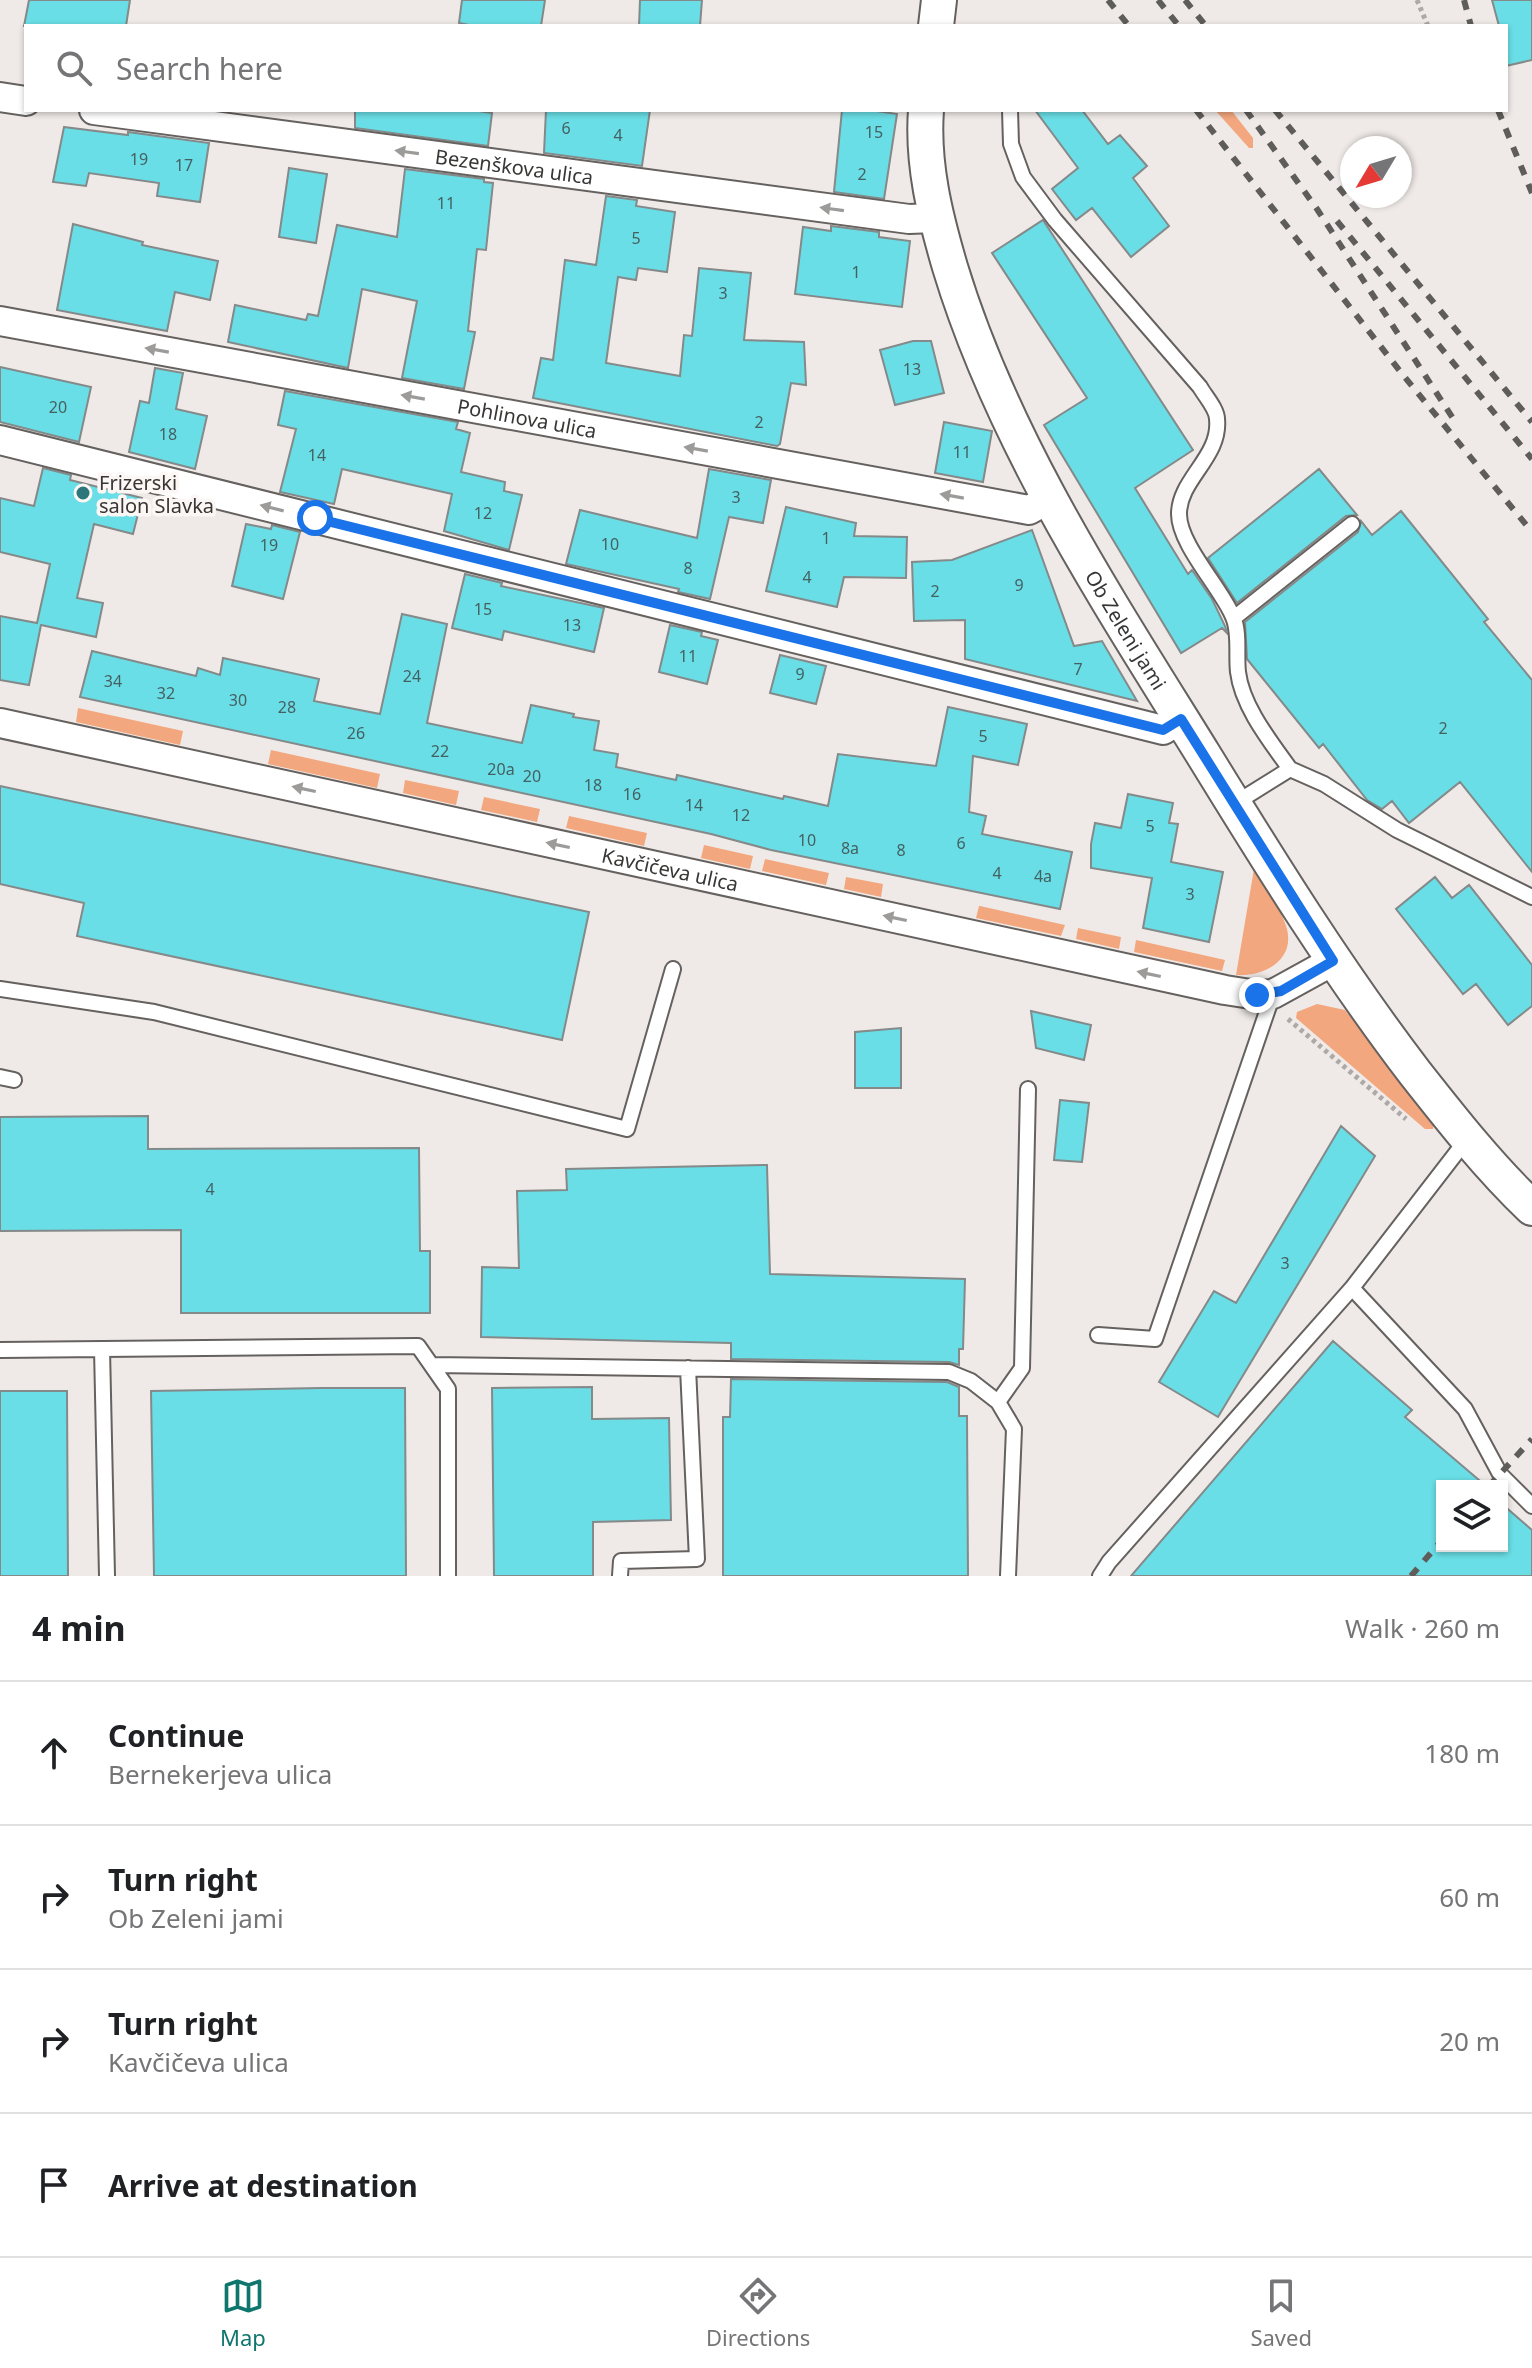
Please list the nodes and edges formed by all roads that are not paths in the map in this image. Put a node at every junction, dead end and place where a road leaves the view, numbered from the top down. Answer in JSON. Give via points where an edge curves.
{"nodes":[{"id":1,"x":939,"y":0,"type":"edge"},
{"id":2,"x":936,"y":24,"type":"edge"},
{"id":3,"x":0,"y":97,"type":"edge"},
{"id":4,"x":24,"y":101,"type":"edge"},
{"id":5,"x":109,"y":112,"type":"edge"},
{"id":6,"x":926,"y":112,"type":"edge"},
{"id":7,"x":1010,"y":112,"type":"edge"},
{"id":8,"x":935,"y":218,"type":"junction"},
{"id":9,"x":0,"y":321,"type":"edge"},
{"id":10,"x":0,"y":440,"type":"edge"},
{"id":11,"x":1040,"y":504,"type":"junction"},
{"id":12,"x":1352,"y":524,"type":"dead end"},
{"id":13,"x":1234,"y":618,"type":"junction"},
{"id":14,"x":1181,"y":719,"type":"junction"},
{"id":15,"x":0,"y":723,"type":"edge"},
{"id":16,"x":1290,"y":769,"type":"junction"},
{"id":17,"x":1234,"y":804,"type":"junction"},
{"id":18,"x":1532,"y":897,"type":"edge"},
{"id":19,"x":1333,"y":961,"type":"junction"},
{"id":20,"x":673,"y":969,"type":"dead end"},
{"id":21,"x":0,"y":989,"type":"edge"},
{"id":22,"x":1273,"y":994,"type":"junction"},
{"id":23,"x":1028,"y":1089,"type":"dead end"},
{"id":24,"x":1467,"y":1139,"type":"junction"},
{"id":25,"x":1532,"y":1208,"type":"edge"},
{"id":26,"x":1352,"y":1288,"type":"junction"},
{"id":27,"x":1098,"y":1335,"type":"dead end"},
{"id":28,"x":102,"y":1349,"type":"junction"},
{"id":29,"x":0,"y":1350,"type":"edge"},
{"id":30,"x":432,"y":1365,"type":"junction"},
{"id":31,"x":688,"y":1368,"type":"junction"},
{"id":32,"x":998,"y":1402,"type":"junction"},
{"id":33,"x":1532,"y":1506,"type":"edge"},
{"id":34,"x":107,"y":1576,"type":"edge"},
{"id":35,"x":448,"y":1576,"type":"edge"},
{"id":36,"x":620,"y":1576,"type":"edge"},
{"id":37,"x":1008,"y":1576,"type":"edge"},
{"id":38,"x":1100,"y":1576,"type":"edge"}],
"edges":[{"from":1,"to":2,"type":"street"},
{"from":3,"to":4,"type":"street"},
{"from":8,"to":5,"type":"street","name":"Bezenškova ulica","one_way":true,"via":[[909,219]]},
{"from":6,"to":8,"type":"street","name":"Ob Zeleni jami"},
{"from":7,"to":13,"type":"lane","via":[[1011,144],[1023,177],[1200,387],[1218,416],[1206,461],[1184,492],[1178,515],[1190,548]]},
{"from":8,"to":11,"type":"street","name":"Ob Zeleni jami","via":[[964,311]]},
{"from":11,"to":9,"type":"street","name":"Pohlinova ulica","one_way":true},
{"from":14,"to":10,"type":"street","one_way":true,"via":[[1163,730]]},
{"from":11,"to":14,"type":"street","name":"Ob Zeleni jami"},
{"from":12,"to":13,"type":"lane"},
{"from":13,"to":16,"type":"lane","via":[[1238,676],[1257,722]]},
{"from":14,"to":17,"type":"street","name":"Ob Zeleni jami"},
{"from":22,"to":15,"type":"street","name":"Kavčičeva ulica","one_way":true,"via":[[1210,987]]},
{"from":16,"to":17,"type":"lane"},
{"from":16,"to":18,"type":"lane"},
{"from":17,"to":19,"type":"street","name":"Ob Zeleni jami"},
{"from":19,"to":22,"type":"street"},
{"from":19,"to":24,"type":"street","name":"Ob Zeleni jami"},
{"from":20,"to":21,"type":"lane","via":[[627,1129],[154,1012]]},
{"from":22,"to":27,"type":"lane","via":[[1155,1339]]},
{"from":23,"to":32,"type":"lane","via":[[1022,1368]]},
{"from":24,"to":25,"type":"street","name":"Ob Zeleni jami"},
{"from":24,"to":26,"type":"lane"},
{"from":26,"to":33,"type":"lane","via":[[1465,1409],[1500,1474]]},
{"from":26,"to":38,"type":"lane"},
{"from":28,"to":29,"type":"lane"},
{"from":28,"to":30,"type":"lane","via":[[418,1346]]},
{"from":28,"to":34,"type":"lane"},
{"from":30,"to":31,"type":"lane"},
{"from":30,"to":35,"type":"lane","via":[[448,1389]]},
{"from":31,"to":32,"type":"lane","via":[[949,1372]]},
{"from":31,"to":36,"type":"lane","via":[[697,1559],[621,1561]]},
{"from":32,"to":37,"type":"lane","via":[[1014,1429]]}]}
